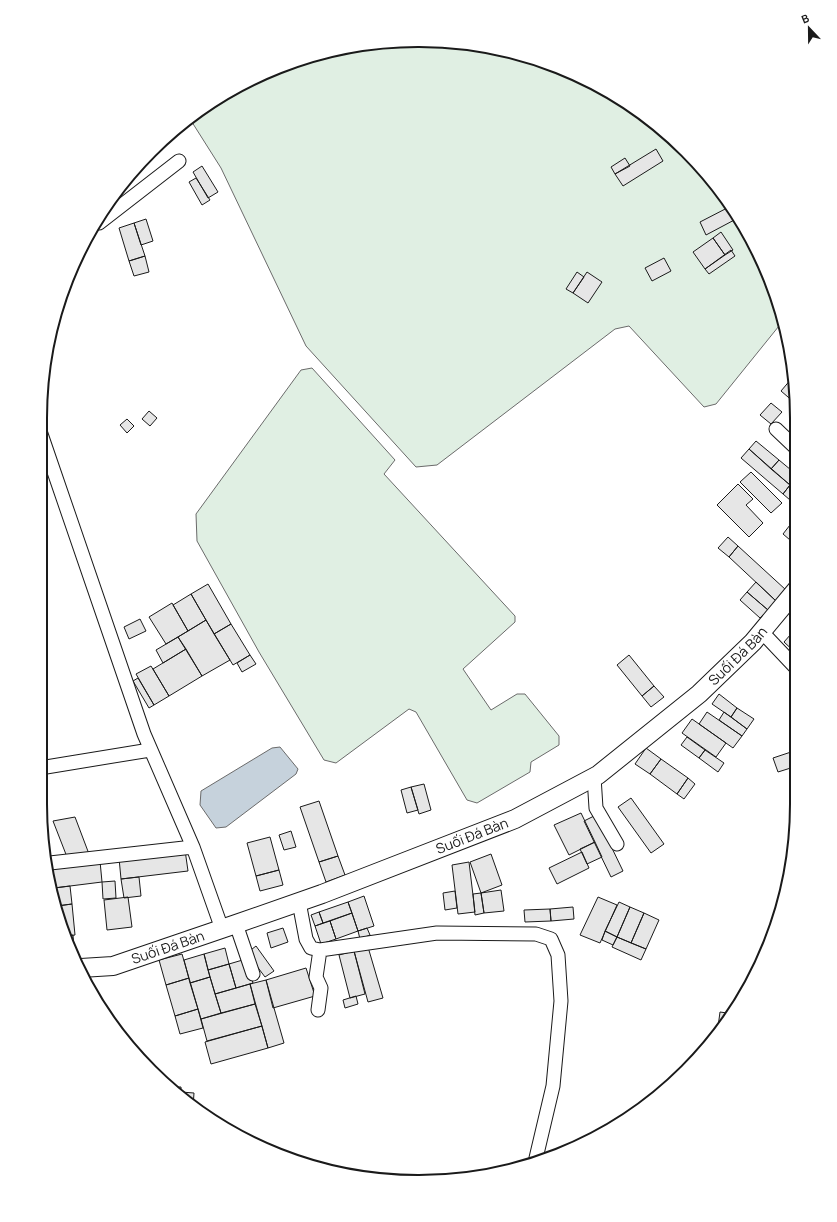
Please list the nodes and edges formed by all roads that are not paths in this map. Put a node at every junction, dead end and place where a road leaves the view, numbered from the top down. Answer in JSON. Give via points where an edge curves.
{"nodes":[{"id":1,"x":179,"y":161,"type":"dead end"},
{"id":2,"x":107,"y":217,"type":"edge"},
{"id":3,"x":776,"y":429,"type":"dead end"},
{"id":4,"x":790,"y":442,"type":"edge"},
{"id":5,"x":47,"y":451,"type":"edge"},
{"id":6,"x":790,"y":598,"type":"edge"},
{"id":7,"x":762,"y":632,"type":"junction"},
{"id":8,"x":790,"y":662,"type":"edge"},
{"id":9,"x":150,"y":750,"type":"junction"},
{"id":10,"x":47,"y":767,"type":"edge"},
{"id":11,"x":594,"y":778,"type":"junction"},
{"id":12,"x":618,"y":844,"type":"dead end"},
{"id":13,"x":193,"y":847,"type":"junction"},
{"id":14,"x":52,"y":863,"type":"edge"},
{"id":15,"x":299,"y":902,"type":"junction"},
{"id":16,"x":229,"y":926,"type":"junction"},
{"id":17,"x":320,"y":950,"type":"junction"},
{"id":18,"x":85,"y":968,"type":"edge"},
{"id":19,"x":253,"y":974,"type":"dead end"},
{"id":20,"x":318,"y":1010,"type":"dead end"},
{"id":21,"x":537,"y":1155,"type":"edge"}],
"edges":[{"from":1,"to":2,"type":"street"},
{"from":3,"to":4,"type":"street"},
{"from":5,"to":9,"type":"street"},
{"from":6,"to":7,"type":"street","name":"Suối Đá Bàn"},
{"from":7,"to":8,"type":"street"},
{"from":7,"to":11,"type":"street","name":"Suối Đá Bàn","via":[[699,694]]},
{"from":9,"to":10,"type":"street"},
{"from":9,"to":13,"type":"street"},
{"from":11,"to":12,"type":"street","via":[[596,808]]},
{"from":11,"to":15,"type":"street","name":"Suối Đá Bàn","via":[[515,819]]},
{"from":13,"to":14,"type":"street"},
{"from":13,"to":16,"type":"street"},
{"from":15,"to":16,"type":"street","name":"Suối Đá Bàn"},
{"from":15,"to":17,"type":"street","via":[[306,939],[310,948]]},
{"from":16,"to":18,"type":"street","name":"Suối Đá Bàn","via":[[114,966]]},
{"from":16,"to":19,"type":"street"},
{"from":17,"to":20,"type":"street","via":[[316,977],[321,988]]},
{"from":17,"to":21,"type":"street","via":[[437,933],[536,934],[551,939],[558,955],[561,1001],[553,1086]]}]}
